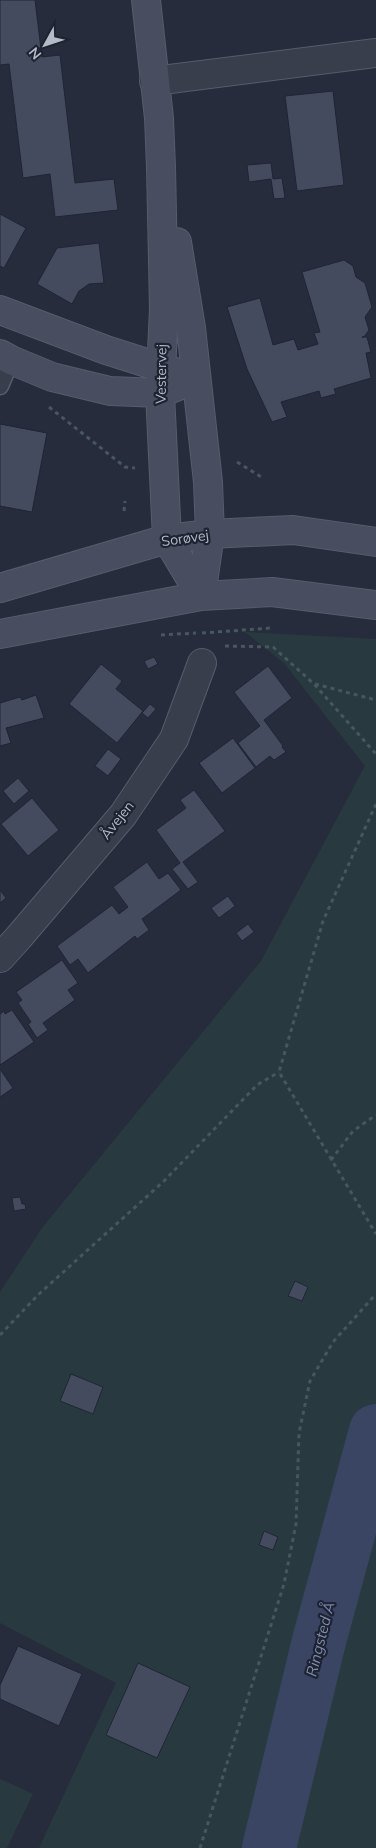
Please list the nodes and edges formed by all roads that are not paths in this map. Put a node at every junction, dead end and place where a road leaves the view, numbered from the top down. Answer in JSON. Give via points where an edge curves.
{"nodes":[{"id":1,"x":146,"y":0,"type":"edge"},
{"id":2,"x":376,"y":53,"type":"edge"},
{"id":3,"x":154,"y":81,"type":"junction"},
{"id":4,"x":161,"y":167,"type":"junction"},
{"id":5,"x":0,"y":310,"type":"edge"},
{"id":6,"x":5,"y":357,"type":"edge"},
{"id":7,"x":160,"y":366,"type":"junction"},
{"id":8,"x":196,"y":378,"type":"junction"},
{"id":9,"x":0,"y":386,"type":"edge"},
{"id":10,"x":160,"y":393,"type":"junction"},
{"id":11,"x":210,"y":534,"type":"junction"},
{"id":12,"x":168,"y":539,"type":"junction"},
{"id":13,"x":376,"y":542,"type":"edge"},
{"id":14,"x":0,"y":588,"type":"edge"},
{"id":15,"x":201,"y":596,"type":"junction"},
{"id":16,"x":376,"y":605,"type":"edge"},
{"id":17,"x":0,"y":634,"type":"edge"},
{"id":18,"x":212,"y":654,"type":"road end"},
{"id":19,"x":0,"y":958,"type":"edge"}],
"edges":[{"from":1,"to":3,"type":"main road","name":"Vestervej"},
{"from":2,"to":3,"type":"street"},
{"from":3,"to":4,"type":"main road","name":"Vestervej"},
{"from":4,"to":7,"type":"main road","name":"Vestervej","via":[[164,309]]},
{"from":4,"to":8,"type":"main road","via":[[176,235]]},
{"from":5,"to":7,"type":"main road","via":[[106,350]]},
{"from":6,"to":9,"type":"lane"},
{"from":6,"to":10,"type":"main road","via":[[52,376],[105,389]]},
{"from":7,"to":8,"type":"main road"},
{"from":7,"to":10,"type":"main road","name":"Vestervej"},
{"from":8,"to":10,"type":"main road"},
{"from":8,"to":11,"type":"main road","via":[[208,482]]},
{"from":10,"to":12,"type":"main road","name":"Vestervej"},
{"from":11,"to":12,"type":"main road","name":"Sorøvej"},
{"from":11,"to":13,"type":"main road","name":"Sorøvej","via":[[293,530]]},
{"from":11,"to":15,"type":"main road"},
{"from":12,"to":14,"type":"main road","name":"Sorøvej"},
{"from":12,"to":15,"type":"main road","name":"Vestervej"},
{"from":15,"to":16,"type":"main road","via":[[272,592]]},
{"from":15,"to":17,"type":"main road"},
{"from":18,"to":19,"type":"street","name":"Åvejen","via":[[174,740],[123,815]]}]}
